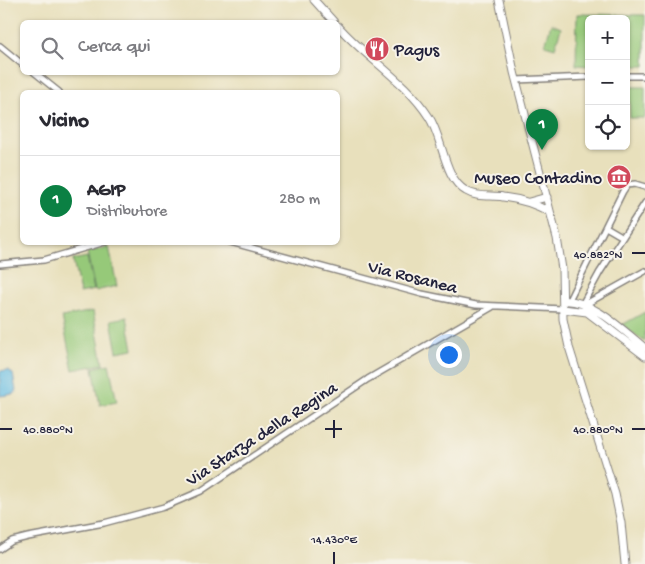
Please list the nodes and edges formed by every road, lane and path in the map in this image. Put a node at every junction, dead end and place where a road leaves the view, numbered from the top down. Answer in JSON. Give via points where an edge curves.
{"nodes":[{"id":1,"x":314,"y":0,"type":"edge"},
{"id":2,"x":499,"y":0,"type":"edge"},
{"id":3,"x":332,"y":20,"type":"edge"},
{"id":4,"x":340,"y":28,"type":"edge"},
{"id":5,"x":0,"y":46,"type":"edge"},
{"id":6,"x":20,"y":62,"type":"edge"},
{"id":7,"x":38,"y":75,"type":"edge"},
{"id":8,"x":630,"y":76,"type":"edge"},
{"id":9,"x":645,"y":76,"type":"edge"},
{"id":10,"x":585,"y":77,"type":"edge"},
{"id":11,"x":516,"y":80,"type":"junction"},
{"id":12,"x":56,"y":90,"type":"edge"},
{"id":13,"x":645,"y":187,"type":"edge"},
{"id":14,"x":547,"y":197,"type":"junction"},
{"id":15,"x":529,"y":202,"type":"junction"},
{"id":16,"x":645,"y":203,"type":"edge"},
{"id":17,"x":550,"y":212,"type":"junction"},
{"id":18,"x":606,"y":227,"type":"junction"},
{"id":19,"x":623,"y":237,"type":"junction"},
{"id":20,"x":95,"y":245,"type":"edge"},
{"id":21,"x":241,"y":245,"type":"edge"},
{"id":22,"x":0,"y":264,"type":"edge"},
{"id":23,"x":645,"y":271,"type":"edge"},
{"id":24,"x":566,"y":301,"type":"junction"},
{"id":25,"x":584,"y":303,"type":"junction"},
{"id":26,"x":492,"y":307,"type":"junction"},
{"id":27,"x":563,"y":309,"type":"junction"},
{"id":28,"x":645,"y":348,"type":"edge"},
{"id":29,"x":645,"y":356,"type":"edge"},
{"id":30,"x":0,"y":549,"type":"edge"},
{"id":31,"x":625,"y":564,"type":"edge"}],
"edges":[{"from":1,"to":3,"type":"street"},
{"from":2,"to":11,"type":"street"},
{"from":4,"to":15,"type":"street","via":[[396,78],[421,106],[438,133],[454,178],[465,190],[482,196]]},
{"from":5,"to":6,"type":"street"},
{"from":7,"to":12,"type":"street"},
{"from":8,"to":9,"type":"street"},
{"from":10,"to":11,"type":"street"},
{"from":11,"to":14,"type":"street"},
{"from":13,"to":18,"type":"street","via":[[627,186]]},
{"from":14,"to":15,"type":"street"},
{"from":14,"to":17,"type":"street"},
{"from":15,"to":17,"type":"street"},
{"from":16,"to":19,"type":"street"},
{"from":17,"to":24,"type":"street"},
{"from":18,"to":19,"type":"street"},
{"from":18,"to":24,"type":"street"},
{"from":19,"to":25,"type":"street"},
{"from":20,"to":22,"type":"street","via":[[44,260]]},
{"from":21,"to":26,"type":"street","name":"Via Rosanea","via":[[422,294]]},
{"from":23,"to":25,"type":"street"},
{"from":24,"to":25,"type":"street"},
{"from":24,"to":27,"type":"street"},
{"from":25,"to":28,"type":"street"},
{"from":26,"to":27,"type":"street","name":"Via Rosanea"},
{"from":26,"to":30,"type":"street","name":"Via Starza della Regina","via":[[368,379],[201,491],[164,507],[12,541]]},
{"from":27,"to":29,"type":"street","via":[[587,312]]},
{"from":27,"to":31,"type":"street","via":[[568,347],[615,494]]}]}
